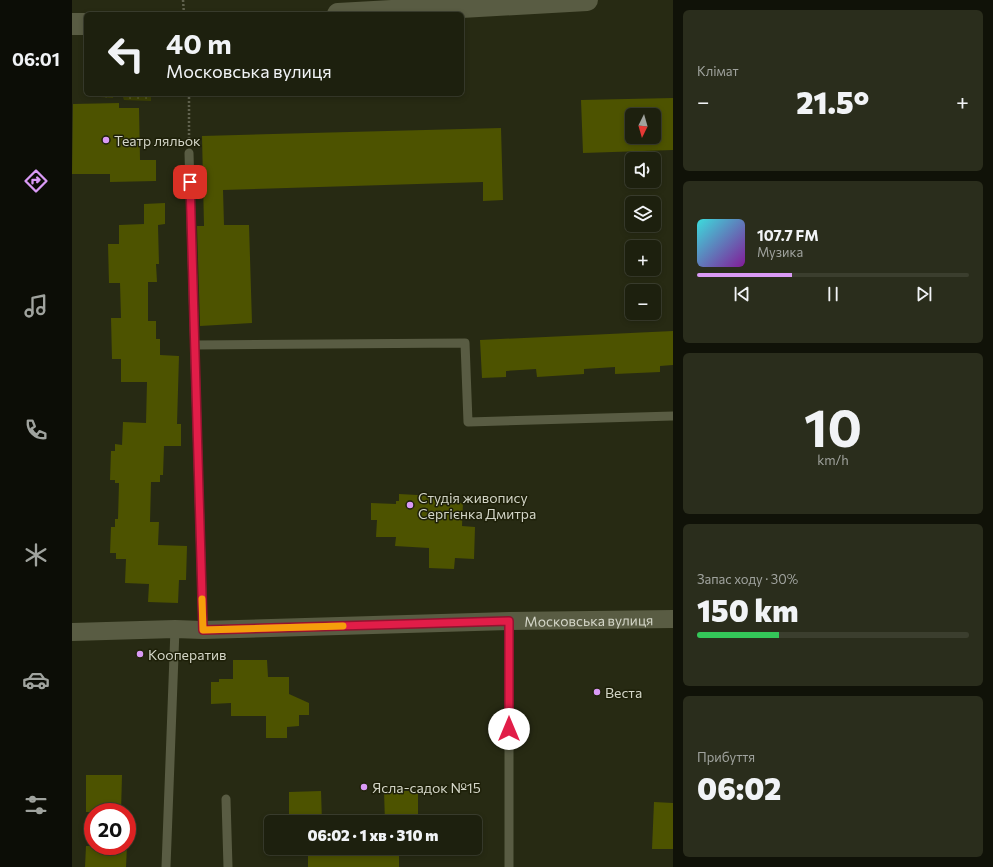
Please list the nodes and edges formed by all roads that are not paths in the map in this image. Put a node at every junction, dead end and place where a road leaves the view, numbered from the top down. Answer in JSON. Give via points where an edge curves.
{"nodes":[{"id":1,"x":587,"y":0,"type":"edge"},
{"id":2,"x":492,"y":3,"type":"edge"},
{"id":3,"x":366,"y":12,"type":"edge"},
{"id":4,"x":72,"y":24,"type":"edge"},
{"id":5,"x":84,"y":24,"type":"edge"},
{"id":6,"x":189,"y":153,"type":"road end"},
{"id":7,"x":195,"y":345,"type":"junction"},
{"id":8,"x":673,"y":416,"type":"edge"},
{"id":9,"x":673,"y":619,"type":"edge"},
{"id":10,"x":509,"y":621,"type":"junction"},
{"id":11,"x":175,"y":629,"type":"junction"},
{"id":12,"x":203,"y":630,"type":"junction"},
{"id":13,"x":72,"y":632,"type":"edge"},
{"id":14,"x":226,"y":799,"type":"dead end"},
{"id":15,"x":166,"y":867,"type":"edge"},
{"id":16,"x":228,"y":867,"type":"edge"},
{"id":17,"x":509,"y":867,"type":"edge"}],
"edges":[{"from":1,"to":2,"type":"street"},
{"from":2,"to":3,"type":"street"},
{"from":4,"to":5,"type":"street"},
{"from":6,"to":7,"type":"lane"},
{"from":7,"to":8,"type":"lane","via":[[466,343],[468,422]]},
{"from":7,"to":12,"type":"lane"},
{"from":9,"to":10,"type":"street","name":"Московська вулиця"},
{"from":10,"to":12,"type":"street","name":"Московська вулиця"},
{"from":10,"to":17,"type":"lane"},
{"from":11,"to":12,"type":"street","name":"Московська вулиця"},
{"from":11,"to":13,"type":"street","name":"Московська вулиця"},
{"from":11,"to":15,"type":"lane"},
{"from":14,"to":16,"type":"lane"}]}
